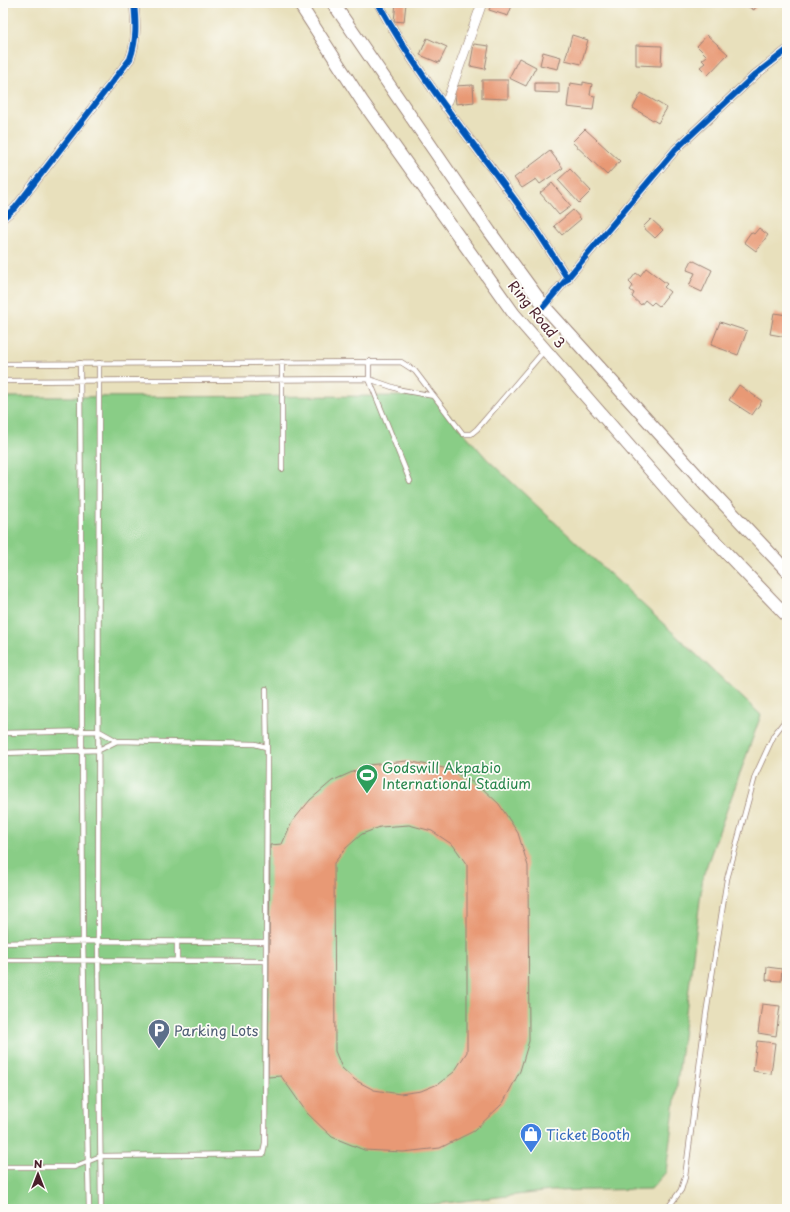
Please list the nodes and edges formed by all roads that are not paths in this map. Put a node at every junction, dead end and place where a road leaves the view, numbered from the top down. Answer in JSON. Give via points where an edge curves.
{"nodes":[{"id":1,"x":134,"y":3,"type":"edge"},
{"id":2,"x":300,"y":3,"type":"edge"},
{"id":3,"x":333,"y":3,"type":"edge"},
{"id":4,"x":378,"y":3,"type":"edge"},
{"id":5,"x":482,"y":3,"type":"edge"},
{"id":6,"x":787,"y":50,"type":"edge"},
{"id":7,"x":445,"y":107,"type":"junction"},
{"id":8,"x":3,"y":218,"type":"edge"},
{"id":9,"x":568,"y":278,"type":"junction"},
{"id":10,"x":544,"y":306,"type":"junction"},
{"id":11,"x":545,"y":350,"type":"junction"},
{"id":12,"x":369,"y":361,"type":"junction"},
{"id":13,"x":282,"y":362,"type":"junction"},
{"id":14,"x":80,"y":363,"type":"junction"},
{"id":15,"x":99,"y":363,"type":"junction"},
{"id":16,"x":3,"y":364,"type":"edge"},
{"id":17,"x":369,"y":379,"type":"junction"},
{"id":18,"x":281,"y":380,"type":"junction"},
{"id":19,"x":3,"y":381,"type":"edge"},
{"id":20,"x":80,"y":381,"type":"junction"},
{"id":21,"x":99,"y":381,"type":"junction"},
{"id":22,"x":434,"y":396,"type":"junction"},
{"id":23,"x":282,"y":469,"type":"dead end"},
{"id":24,"x":410,"y":481,"type":"dead end"},
{"id":25,"x":787,"y":572,"type":"edge"},
{"id":26,"x":787,"y":616,"type":"edge"},
{"id":27,"x":266,"y":689,"type":"dead end"},
{"id":28,"x":787,"y":718,"type":"edge"},
{"id":29,"x":99,"y":730,"type":"junction"},
{"id":30,"x":82,"y":731,"type":"junction"},
{"id":31,"x":3,"y":733,"type":"edge"},
{"id":32,"x":117,"y":741,"type":"junction"},
{"id":33,"x":266,"y":747,"type":"junction"},
{"id":34,"x":99,"y":750,"type":"junction"},
{"id":35,"x":82,"y":751,"type":"junction"},
{"id":36,"x":3,"y":753,"type":"edge"},
{"id":37,"x":98,"y":941,"type":"junction"},
{"id":38,"x":177,"y":941,"type":"junction"},
{"id":39,"x":83,"y":942,"type":"junction"},
{"id":40,"x":265,"y":942,"type":"junction"},
{"id":41,"x":3,"y":943,"type":"edge"},
{"id":42,"x":84,"y":959,"type":"junction"},
{"id":43,"x":98,"y":959,"type":"junction"},
{"id":44,"x":3,"y":960,"type":"edge"},
{"id":45,"x":178,"y":960,"type":"junction"},
{"id":46,"x":265,"y":961,"type":"junction"},
{"id":47,"x":101,"y":1156,"type":"junction"},
{"id":48,"x":88,"y":1161,"type":"junction"},
{"id":49,"x":3,"y":1167,"type":"edge"},
{"id":50,"x":89,"y":1209,"type":"edge"},
{"id":51,"x":101,"y":1209,"type":"edge"},
{"id":52,"x":667,"y":1209,"type":"edge"}],
"edges":[{"from":1,"to":8,"type":"street","via":[[135,46],[130,59],[15,208]]},
{"from":2,"to":11,"type":"main road","name":"Ring Road 3","via":[[362,101],[514,314]]},
{"from":3,"to":10,"type":"main road","name":"Ring Road 3","via":[[490,232]]},
{"from":4,"to":7,"type":"street"},
{"from":5,"to":7,"type":"street"},
{"from":6,"to":9,"type":"street","via":[[756,74],[676,150]]},
{"from":7,"to":9,"type":"street","via":[[534,225]]},
{"from":9,"to":10,"type":"street"},
{"from":10,"to":25,"type":"main road","name":"Ring Road 3"},
{"from":11,"to":22,"type":"lane","via":[[471,434],[463,434]]},
{"from":11,"to":26,"type":"main road","name":"Ring Road 3","via":[[684,509]]},
{"from":12,"to":13,"type":"lane"},
{"from":12,"to":17,"type":"lane"},
{"from":12,"to":22,"type":"lane","via":[[401,362],[415,371]]},
{"from":13,"to":15,"type":"lane"},
{"from":13,"to":18,"type":"lane"},
{"from":14,"to":15,"type":"lane"},
{"from":14,"to":16,"type":"lane"},
{"from":14,"to":20,"type":"lane"},
{"from":15,"to":21,"type":"lane"},
{"from":17,"to":18,"type":"lane"},
{"from":17,"to":22,"type":"lane","via":[[401,390]]},
{"from":17,"to":24,"type":"lane"},
{"from":18,"to":21,"type":"lane"},
{"from":18,"to":23,"type":"lane"},
{"from":19,"to":20,"type":"lane"},
{"from":20,"to":21,"type":"lane"},
{"from":20,"to":30,"type":"lane"},
{"from":21,"to":29,"type":"lane"},
{"from":27,"to":33,"type":"lane"},
{"from":28,"to":52,"type":"lane","via":[[774,735],[755,776],[727,879],[685,1177],[680,1190]]},
{"from":29,"to":30,"type":"lane"},
{"from":29,"to":32,"type":"lane"},
{"from":29,"to":34,"type":"lane"},
{"from":30,"to":31,"type":"lane"},
{"from":30,"to":35,"type":"lane"},
{"from":32,"to":33,"type":"lane","via":[[255,744]]},
{"from":32,"to":34,"type":"lane"},
{"from":33,"to":40,"type":"lane"},
{"from":34,"to":35,"type":"lane"},
{"from":34,"to":37,"type":"lane"},
{"from":35,"to":36,"type":"lane"},
{"from":35,"to":39,"type":"lane"},
{"from":37,"to":38,"type":"lane"},
{"from":37,"to":39,"type":"lane"},
{"from":37,"to":43,"type":"lane"},
{"from":38,"to":40,"type":"lane"},
{"from":38,"to":45,"type":"lane"},
{"from":39,"to":41,"type":"lane"},
{"from":39,"to":42,"type":"lane"},
{"from":40,"to":46,"type":"lane"},
{"from":42,"to":43,"type":"lane"},
{"from":42,"to":44,"type":"lane"},
{"from":42,"to":48,"type":"lane"},
{"from":43,"to":45,"type":"lane"},
{"from":43,"to":47,"type":"lane"},
{"from":45,"to":46,"type":"lane"},
{"from":46,"to":47,"type":"lane","via":[[263,1154]]},
{"from":47,"to":48,"type":"lane"},
{"from":47,"to":51,"type":"lane"},
{"from":48,"to":49,"type":"lane","via":[[74,1167]]},
{"from":48,"to":50,"type":"lane"}]}
